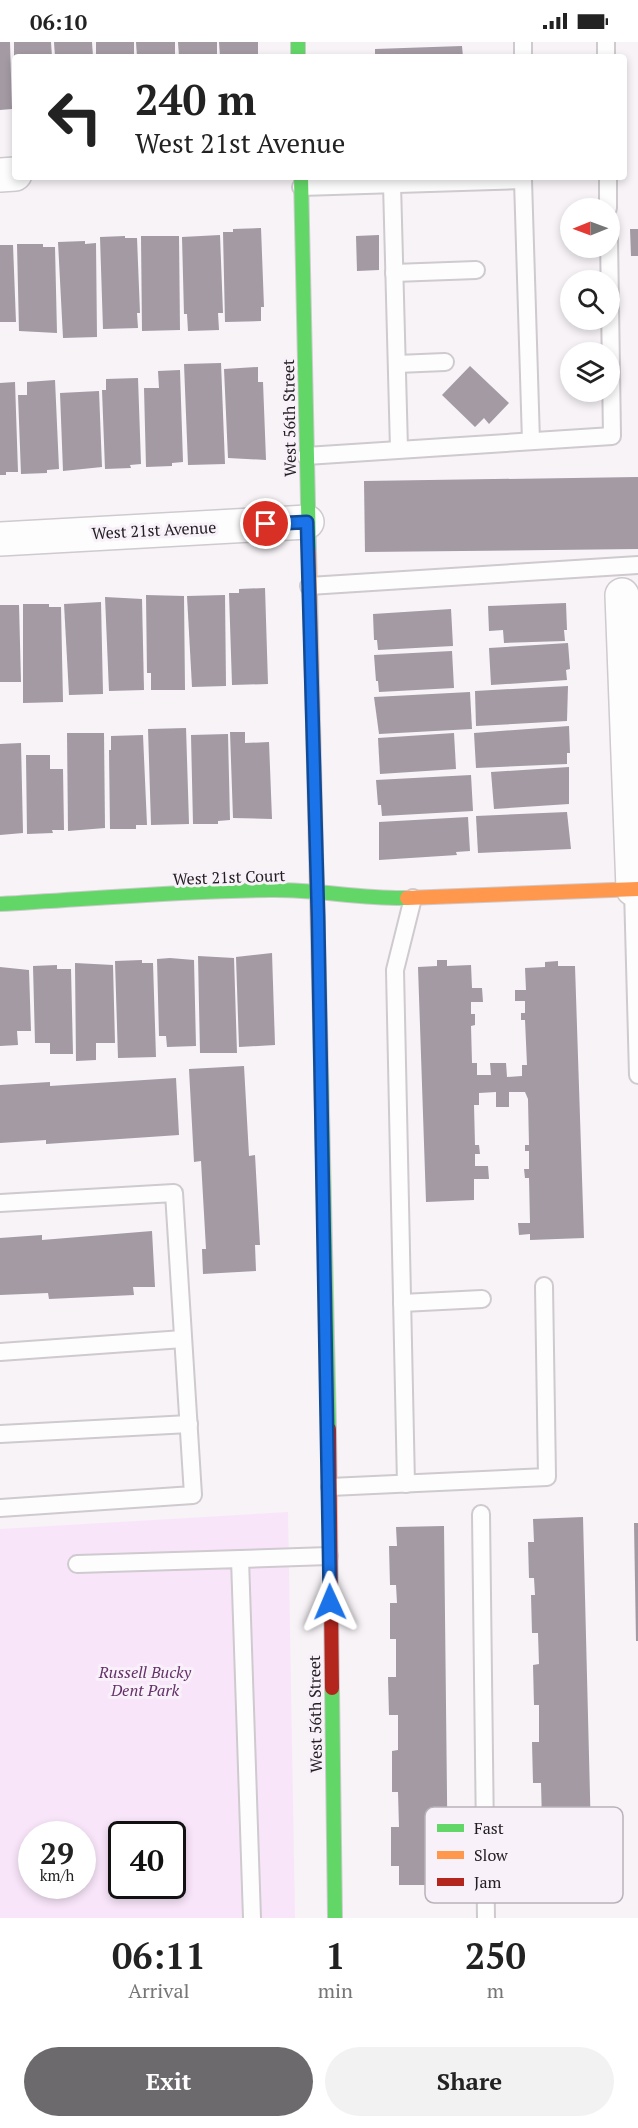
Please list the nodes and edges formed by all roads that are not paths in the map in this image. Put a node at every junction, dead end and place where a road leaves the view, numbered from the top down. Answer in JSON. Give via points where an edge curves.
{"nodes":[{"id":1,"x":497,"y":180,"type":"edge"},
{"id":2,"x":523,"y":180,"type":"edge"},
{"id":3,"x":608,"y":180,"type":"edge"},
{"id":4,"x":301,"y":182,"type":"edge"},
{"id":5,"x":392,"y":184,"type":"junction"},
{"id":6,"x":609,"y":198,"type":"edge"},
{"id":7,"x":609,"y":258,"type":"edge"},
{"id":8,"x":476,"y":270,"type":"dead end"},
{"id":9,"x":394,"y":273,"type":"junction"},
{"id":10,"x":445,"y":362,"type":"dead end"},
{"id":11,"x":397,"y":364,"type":"junction"},
{"id":12,"x":531,"y":441,"type":"junction"},
{"id":13,"x":399,"y":449,"type":"junction"},
{"id":14,"x":306,"y":456,"type":"junction"},
{"id":15,"x":307,"y":522,"type":"junction"},
{"id":16,"x":0,"y":539,"type":"edge"},
{"id":17,"x":638,"y":565,"type":"edge"},
{"id":18,"x":309,"y":586,"type":"junction"},
{"id":19,"x":622,"y":595,"type":"dead end"},
{"id":20,"x":636,"y":889,"type":"edge"},
{"id":21,"x":318,"y":892,"type":"junction"},
{"id":22,"x":413,"y":898,"type":"junction"},
{"id":23,"x":0,"y":904,"type":"edge"},
{"id":24,"x":638,"y":1075,"type":"edge"},
{"id":25,"x":0,"y":1203,"type":"edge"},
{"id":26,"x":544,"y":1286,"type":"dead end"},
{"id":27,"x":482,"y":1299,"type":"dead end"},
{"id":28,"x":402,"y":1303,"type":"junction"},
{"id":29,"x":183,"y":1339,"type":"junction"},
{"id":30,"x":0,"y":1352,"type":"edge"},
{"id":31,"x":189,"y":1424,"type":"junction"},
{"id":32,"x":0,"y":1434,"type":"edge"},
{"id":33,"x":406,"y":1484,"type":"junction"},
{"id":34,"x":330,"y":1487,"type":"junction"},
{"id":35,"x":0,"y":1508,"type":"edge"},
{"id":36,"x":481,"y":1514,"type":"dead end"},
{"id":37,"x":329,"y":1557,"type":"junction"},
{"id":38,"x":240,"y":1559,"type":"junction"},
{"id":39,"x":77,"y":1564,"type":"dead end"},
{"id":40,"x":485,"y":1807,"type":"edge"},
{"id":41,"x":486,"y":1903,"type":"edge"},
{"id":42,"x":252,"y":1918,"type":"edge"},
{"id":43,"x":335,"y":1918,"type":"edge"},
{"id":44,"x":486,"y":1918,"type":"edge"}],
"edges":[{"from":1,"to":5,"type":"lane"},
{"from":2,"to":12,"type":"lane"},
{"from":3,"to":6,"type":"lane"},
{"from":4,"to":5,"type":"lane"},
{"from":4,"to":14,"type":"street","name":"West 56th Street"},
{"from":5,"to":9,"type":"lane"},
{"from":7,"to":12,"type":"lane","via":[[612,436]]},
{"from":8,"to":9,"type":"lane"},
{"from":9,"to":11,"type":"lane"},
{"from":10,"to":11,"type":"lane"},
{"from":11,"to":13,"type":"lane"},
{"from":12,"to":13,"type":"lane"},
{"from":13,"to":14,"type":"lane"},
{"from":14,"to":15,"type":"street","name":"West 56th Street"},
{"from":15,"to":16,"type":"street","name":"West 21st Avenue"},
{"from":15,"to":18,"type":"street","name":"West 56th Street"},
{"from":17,"to":18,"type":"lane"},
{"from":18,"to":21,"type":"street","name":"West 56th Street"},
{"from":19,"to":20,"type":"street"},
{"from":20,"to":22,"type":"street","name":"West 21st Court"},
{"from":20,"to":24,"type":"lane"},
{"from":21,"to":22,"type":"street","name":"West 21st Court","via":[[368,899]]},
{"from":21,"to":23,"type":"street","name":"West 21st Court","via":[[271,890]]},
{"from":21,"to":34,"type":"street","name":"West 56th Street"},
{"from":22,"to":28,"type":"lane","via":[[395,970]]},
{"from":25,"to":29,"type":"lane","via":[[174,1193]]},
{"from":26,"to":33,"type":"lane","via":[[547,1477]]},
{"from":27,"to":28,"type":"lane"},
{"from":28,"to":33,"type":"lane"},
{"from":29,"to":30,"type":"lane"},
{"from":29,"to":31,"type":"lane"},
{"from":31,"to":32,"type":"lane"},
{"from":31,"to":35,"type":"lane","via":[[194,1495]]},
{"from":33,"to":34,"type":"lane"},
{"from":34,"to":37,"type":"street","name":"West 56th Street"},
{"from":36,"to":40,"type":"lane"},
{"from":37,"to":38,"type":"lane"},
{"from":37,"to":43,"type":"street","name":"West 56th Street"},
{"from":38,"to":39,"type":"lane"},
{"from":38,"to":42,"type":"lane"},
{"from":41,"to":44,"type":"lane"}]}
